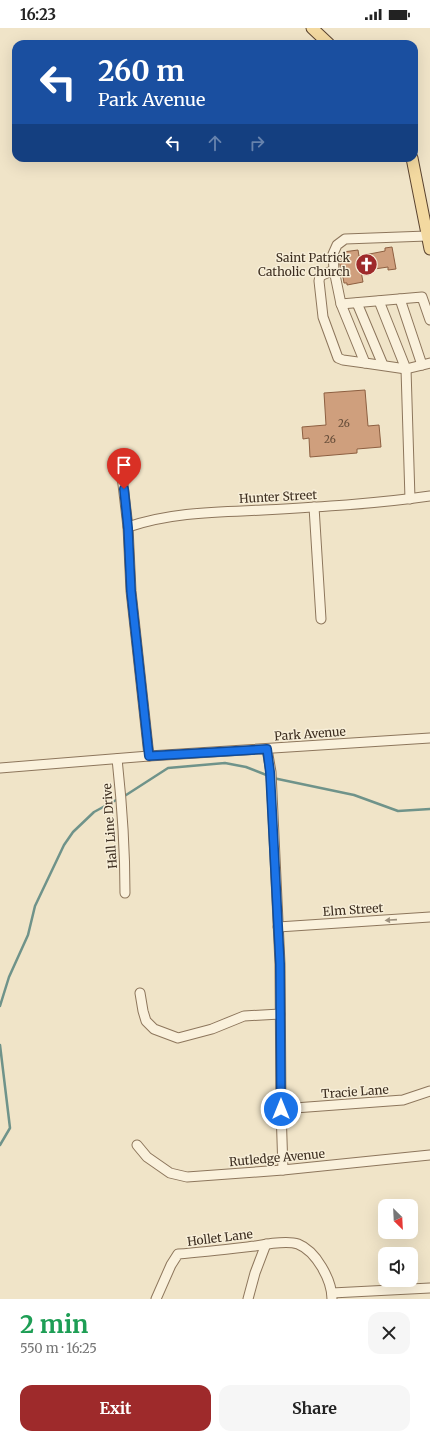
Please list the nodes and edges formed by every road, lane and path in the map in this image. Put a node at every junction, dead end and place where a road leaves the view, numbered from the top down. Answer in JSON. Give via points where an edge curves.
{"nodes":[{"id":1,"x":312,"y":28,"type":"edge"},
{"id":2,"x":325,"y":40,"type":"edge"},
{"id":3,"x":413,"y":162,"type":"edge"},
{"id":4,"x":427,"y":236,"type":"junction"},
{"id":5,"x":430,"y":249,"type":"edge"},
{"id":6,"x":334,"y":270,"type":"junction"},
{"id":7,"x":400,"y":299,"type":"junction"},
{"id":8,"x":379,"y":301,"type":"junction"},
{"id":9,"x":357,"y":303,"type":"junction"},
{"id":10,"x":341,"y":304,"type":"junction"},
{"id":11,"x":430,"y":320,"type":"edge"},
{"id":12,"x":365,"y":363,"type":"junction"},
{"id":13,"x":426,"y":364,"type":"edge"},
{"id":14,"x":383,"y":365,"type":"junction"},
{"id":15,"x":406,"y":369,"type":"junction"},
{"id":16,"x":122,"y":476,"type":"dead end"},
{"id":17,"x":430,"y":496,"type":"edge"},
{"id":18,"x":410,"y":499,"type":"junction"},
{"id":19,"x":314,"y":507,"type":"junction"},
{"id":20,"x":128,"y":528,"type":"junction"},
{"id":21,"x":321,"y":619,"type":"dead end"},
{"id":22,"x":430,"y":738,"type":"edge"},
{"id":23,"x":267,"y":749,"type":"junction"},
{"id":24,"x":149,"y":756,"type":"junction"},
{"id":25,"x":117,"y":759,"type":"junction"},
{"id":26,"x":0,"y":768,"type":"edge"},
{"id":27,"x":125,"y":893,"type":"dead end"},
{"id":28,"x":430,"y":917,"type":"edge"},
{"id":29,"x":278,"y":928,"type":"junction"},
{"id":30,"x":140,"y":993,"type":"dead end"},
{"id":31,"x":280,"y":1014,"type":"junction"},
{"id":32,"x":430,"y":1091,"type":"edge"},
{"id":33,"x":281,"y":1109,"type":"junction"},
{"id":34,"x":137,"y":1145,"type":"dead end"},
{"id":35,"x":430,"y":1155,"type":"edge"},
{"id":36,"x":283,"y":1170,"type":"junction"},
{"id":37,"x":266,"y":1244,"type":"junction"},
{"id":38,"x":430,"y":1288,"type":"edge"},
{"id":39,"x":332,"y":1296,"type":"edge"},
{"id":40,"x":156,"y":1299,"type":"edge"},
{"id":41,"x":248,"y":1299,"type":"edge"}],
"edges":[{"from":1,"to":2,"type":"main road"},
{"from":3,"to":4,"type":"main road"},
{"from":4,"to":5,"type":"main road"},
{"from":4,"to":6,"type":"street","via":[[345,239],[337,245],[333,254]]},
{"from":6,"to":10,"type":"street"},
{"from":6,"to":12,"type":"street","via":[[320,276],[322,317],[338,358]]},
{"from":7,"to":8,"type":"street"},
{"from":7,"to":11,"type":"street","via":[[422,297]]},
{"from":7,"to":13,"type":"street"},
{"from":8,"to":9,"type":"street"},
{"from":8,"to":15,"type":"street"},
{"from":9,"to":10,"type":"street"},
{"from":9,"to":14,"type":"street"},
{"from":10,"to":12,"type":"street"},
{"from":12,"to":14,"type":"street"},
{"from":13,"to":15,"type":"street"},
{"from":14,"to":15,"type":"street"},
{"from":15,"to":18,"type":"street"},
{"from":16,"to":20,"type":"street"},
{"from":17,"to":18,"type":"street","name":"Hunter Street"},
{"from":18,"to":19,"type":"street","name":"Hunter Street"},
{"from":19,"to":20,"type":"street","name":"Hunter Street","via":[[203,513],[159,518]]},
{"from":19,"to":21,"type":"street"},
{"from":20,"to":24,"type":"street","via":[[131,591]]},
{"from":22,"to":23,"type":"street","name":"Park Avenue"},
{"from":23,"to":24,"type":"street","name":"Park Avenue"},
{"from":23,"to":29,"type":"street"},
{"from":24,"to":25,"type":"street","name":"Park Avenue"},
{"from":25,"to":26,"type":"street","name":"Park Avenue"},
{"from":25,"to":27,"type":"street","name":"Hall Line Drive","via":[[125,844]]},
{"from":28,"to":29,"type":"street","name":"Elm Street","one_way":true},
{"from":29,"to":31,"type":"street"},
{"from":30,"to":31,"type":"street","via":[[146,1021],[154,1029],[178,1038],[212,1029],[244,1016]]},
{"from":31,"to":33,"type":"street"},
{"from":32,"to":33,"type":"street","name":"Tracie Lane","via":[[403,1100]]},
{"from":33,"to":36,"type":"street"},
{"from":34,"to":36,"type":"street","name":"Rutledge Avenue","via":[[147,1157],[170,1173],[187,1177]]},
{"from":35,"to":36,"type":"street","name":"Rutledge Avenue"},
{"from":37,"to":39,"type":"street","via":[[297,1243],[307,1249],[329,1279]]},
{"from":37,"to":40,"type":"street","name":"Hollet Lane","via":[[178,1254]]},
{"from":37,"to":41,"type":"street"},
{"from":38,"to":39,"type":"street"}]}
